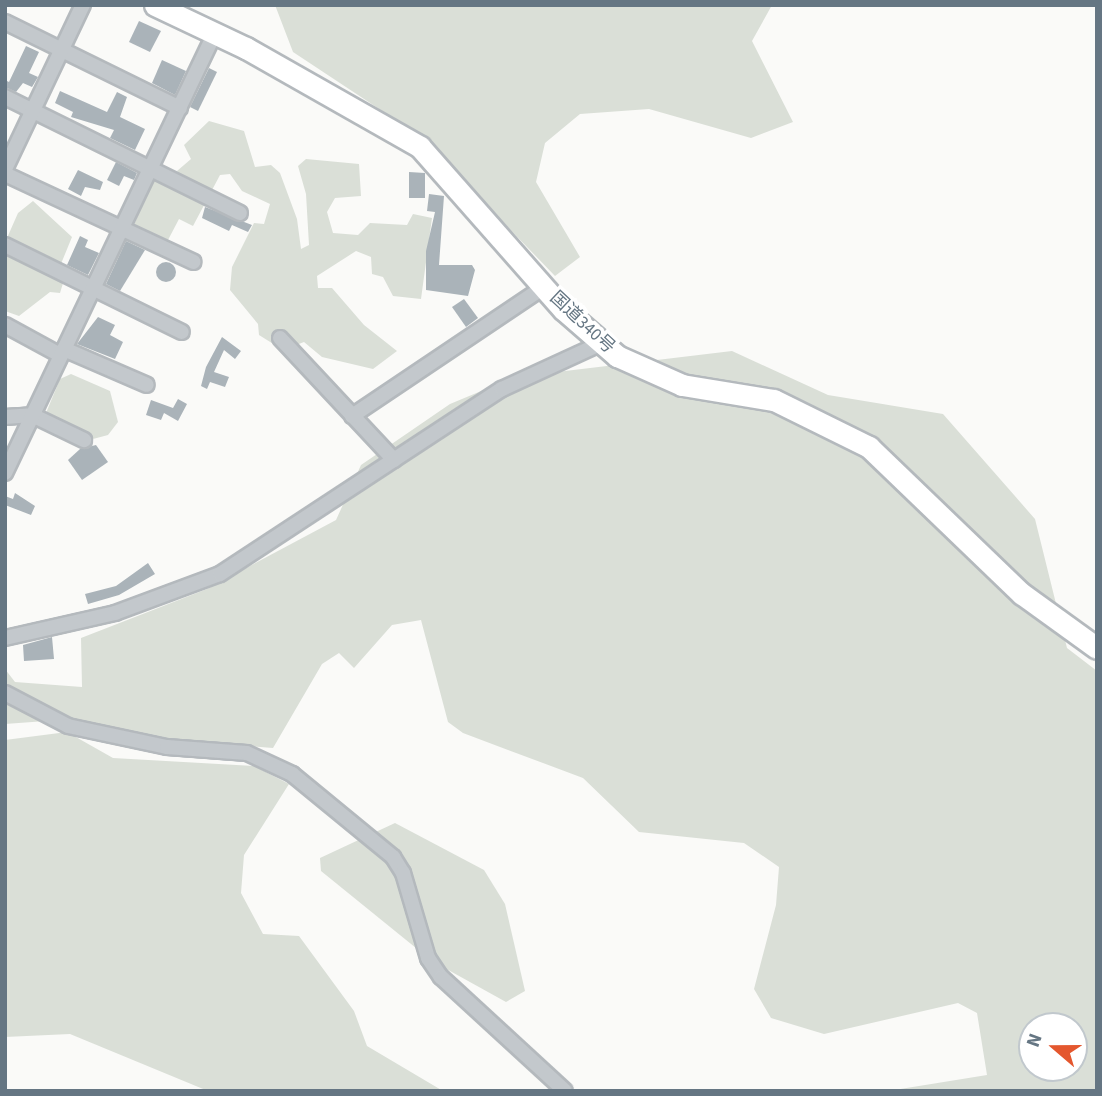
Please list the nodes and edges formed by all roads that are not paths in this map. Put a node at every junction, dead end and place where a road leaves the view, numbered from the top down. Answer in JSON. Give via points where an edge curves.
{"nodes":[{"id":1,"x":83,"y":5,"type":"edge"},
{"id":2,"x":155,"y":5,"type":"edge"},
{"id":3,"x":5,"y":22,"type":"edge"},
{"id":4,"x":215,"y":32,"type":"junction"},
{"id":5,"x":63,"y":50,"type":"junction"},
{"id":6,"x":5,"y":97,"type":"edge"},
{"id":7,"x":180,"y":108,"type":"junction"},
{"id":8,"x":33,"y":110,"type":"junction"},
{"id":9,"x":151,"y":167,"type":"junction"},
{"id":10,"x":5,"y":171,"type":"edge"},
{"id":11,"x":240,"y":213,"type":"dead end"},
{"id":12,"x":122,"y":228,"type":"junction"},
{"id":13,"x":5,"y":245,"type":"edge"},
{"id":14,"x":194,"y":262,"type":"dead end"},
{"id":15,"x":544,"y":287,"type":"junction"},
{"id":16,"x":93,"y":288,"type":"junction"},
{"id":17,"x":5,"y":325,"type":"edge"},
{"id":18,"x":182,"y":332,"type":"dead end"},
{"id":19,"x":280,"y":338,"type":"dead end"},
{"id":20,"x":600,"y":344,"type":"junction"},
{"id":21,"x":62,"y":352,"type":"junction"},
{"id":22,"x":147,"y":385,"type":"dead end"},
{"id":23,"x":33,"y":415,"type":"junction"},
{"id":24,"x":352,"y":416,"type":"junction"},
{"id":25,"x":5,"y":417,"type":"edge"},
{"id":26,"x":84,"y":440,"type":"dead end"},
{"id":27,"x":394,"y":460,"type":"junction"},
{"id":28,"x":5,"y":473,"type":"edge"},
{"id":29,"x":5,"y":638,"type":"edge"},
{"id":30,"x":1097,"y":648,"type":"edge"},
{"id":31,"x":5,"y":693,"type":"edge"},
{"id":32,"x":565,"y":1091,"type":"edge"}],
"edges":[{"from":1,"to":5,"type":"street"},
{"from":2,"to":4,"type":"highway","name":"国道340号"},
{"from":3,"to":5,"type":"street"},
{"from":4,"to":7,"type":"street"},
{"from":4,"to":15,"type":"highway","name":"国道340号","via":[[420,147]]},
{"from":5,"to":7,"type":"street"},
{"from":5,"to":8,"type":"street"},
{"from":6,"to":8,"type":"street"},
{"from":7,"to":9,"type":"street"},
{"from":8,"to":9,"type":"street"},
{"from":8,"to":10,"type":"street"},
{"from":9,"to":11,"type":"street"},
{"from":9,"to":12,"type":"street"},
{"from":10,"to":12,"type":"street"},
{"from":12,"to":14,"type":"street"},
{"from":12,"to":16,"type":"street"},
{"from":13,"to":16,"type":"street"},
{"from":15,"to":20,"type":"highway","name":"国道340号"},
{"from":15,"to":24,"type":"street"},
{"from":16,"to":18,"type":"street"},
{"from":16,"to":21,"type":"street"},
{"from":17,"to":21,"type":"street"},
{"from":19,"to":24,"type":"street"},
{"from":20,"to":27,"type":"street","via":[[502,389]]},
{"from":20,"to":30,"type":"highway","name":"国道340号","via":[[658,378],[775,400],[847,433],[901,477],[1022,594]]},
{"from":21,"to":22,"type":"street"},
{"from":21,"to":23,"type":"street"},
{"from":23,"to":25,"type":"street"},
{"from":23,"to":26,"type":"street"},
{"from":23,"to":28,"type":"street"},
{"from":24,"to":27,"type":"street"},
{"from":27,"to":29,"type":"street","via":[[220,574],[115,612]]},
{"from":31,"to":32,"type":"street","via":[[68,726],[167,747],[247,753],[292,774],[393,857],[403,873],[428,958],[441,977]]}]}
